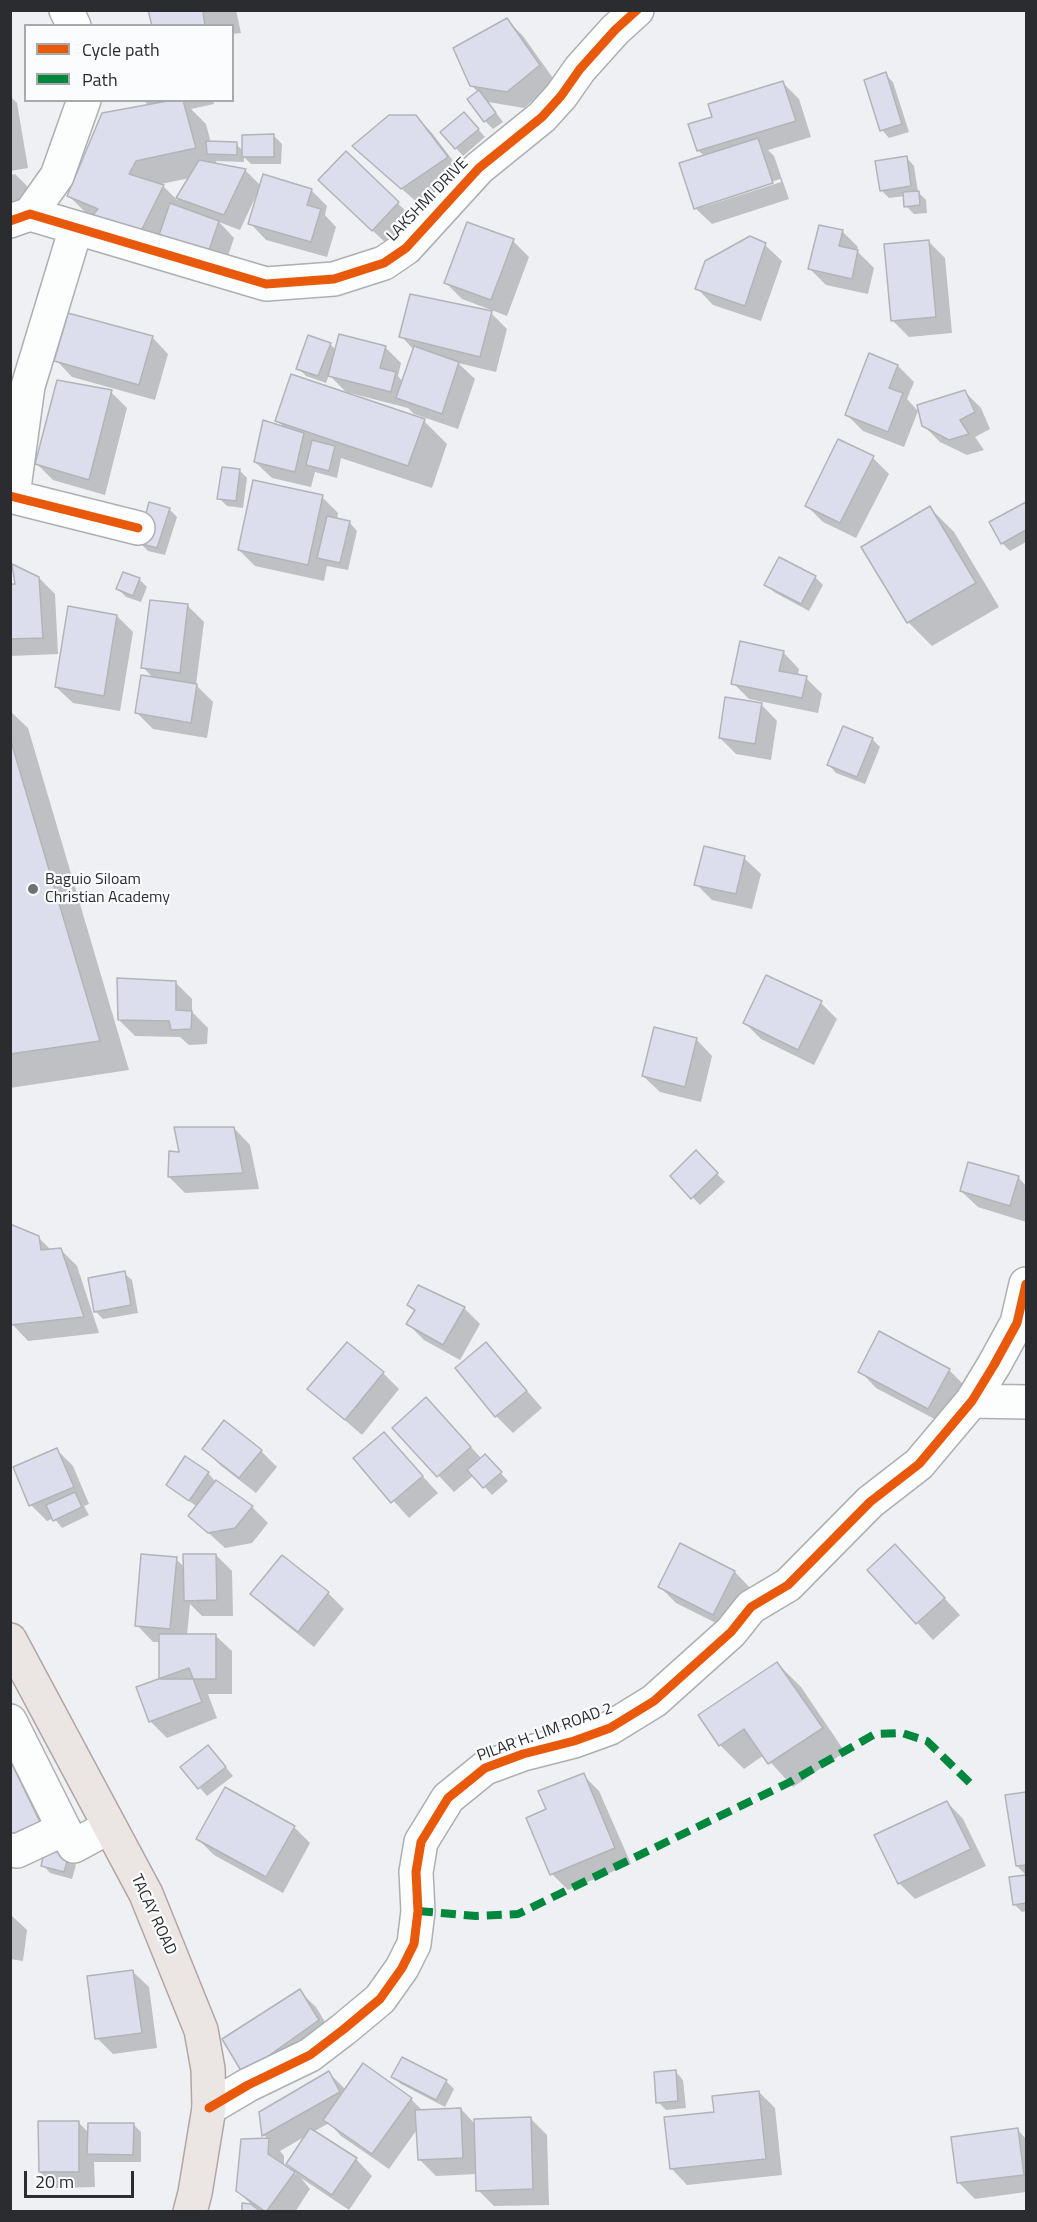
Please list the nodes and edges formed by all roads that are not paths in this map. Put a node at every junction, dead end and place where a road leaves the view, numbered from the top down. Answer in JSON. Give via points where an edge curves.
{"nodes":[{"id":1,"x":66,"y":10,"type":"edge"},
{"id":2,"x":637,"y":10,"type":"edge"},
{"id":3,"x":73,"y":24,"type":"edge"},
{"id":4,"x":83,"y":102,"type":"edge"},
{"id":5,"x":20,"y":218,"type":"edge"},
{"id":6,"x":76,"y":228,"type":"junction"},
{"id":7,"x":12,"y":495,"type":"edge"},
{"id":8,"x":138,"y":528,"type":"dead end"},
{"id":9,"x":1026,"y":1284,"type":"edge"},
{"id":10,"x":972,"y":1401,"type":"junction"},
{"id":11,"x":1026,"y":1402,"type":"edge"},
{"id":12,"x":15,"y":1661,"type":"edge"},
{"id":13,"x":10,"y":1721,"type":"edge"},
{"id":14,"x":109,"y":1827,"type":"junction"},
{"id":15,"x":64,"y":1829,"type":"junction"},
{"id":16,"x":10,"y":1850,"type":"edge"},
{"id":17,"x":209,"y":2108,"type":"junction"},
{"id":18,"x":190,"y":2211,"type":"edge"}],
"edges":[{"from":1,"to":3,"type":"street"},
{"from":2,"to":6,"type":"street","name":"LAKSHMI DRIVE","via":[[580,69],[542,117],[479,168],[414,241],[384,263],[334,279],[266,284]]},
{"from":4,"to":5,"type":"street","via":[[57,176]]},
{"from":5,"to":6,"type":"street","name":"LAKSHMI DRIVE"},
{"from":6,"to":7,"type":"street","via":[[28,386]]},
{"from":7,"to":8,"type":"street"},
{"from":9,"to":10,"type":"street","name":"PILAR H. LIM ROAD 2","via":[[1017,1323]]},
{"from":10,"to":11,"type":"street"},
{"from":10,"to":17,"type":"street","name":"PILAR H. LIM ROAD 2","via":[[919,1464],[870,1502],[788,1585],[751,1607],[731,1632],[654,1701],[610,1728],[484,1768],[448,1798],[421,1842],[414,1944],[380,1999],[310,2055]]},
{"from":12,"to":14,"type":"main road","name":"TACAY ROAD"},
{"from":13,"to":15,"type":"street"},
{"from":14,"to":15,"type":"street","via":[[74,1846]]},
{"from":14,"to":17,"type":"main road","name":"TACAY ROAD","via":[[146,1894],[201,2030],[208,2068]]},
{"from":15,"to":16,"type":"street","via":[[17,1851]]},
{"from":17,"to":18,"type":"main road","name":"TACAY ROAD"}]}
